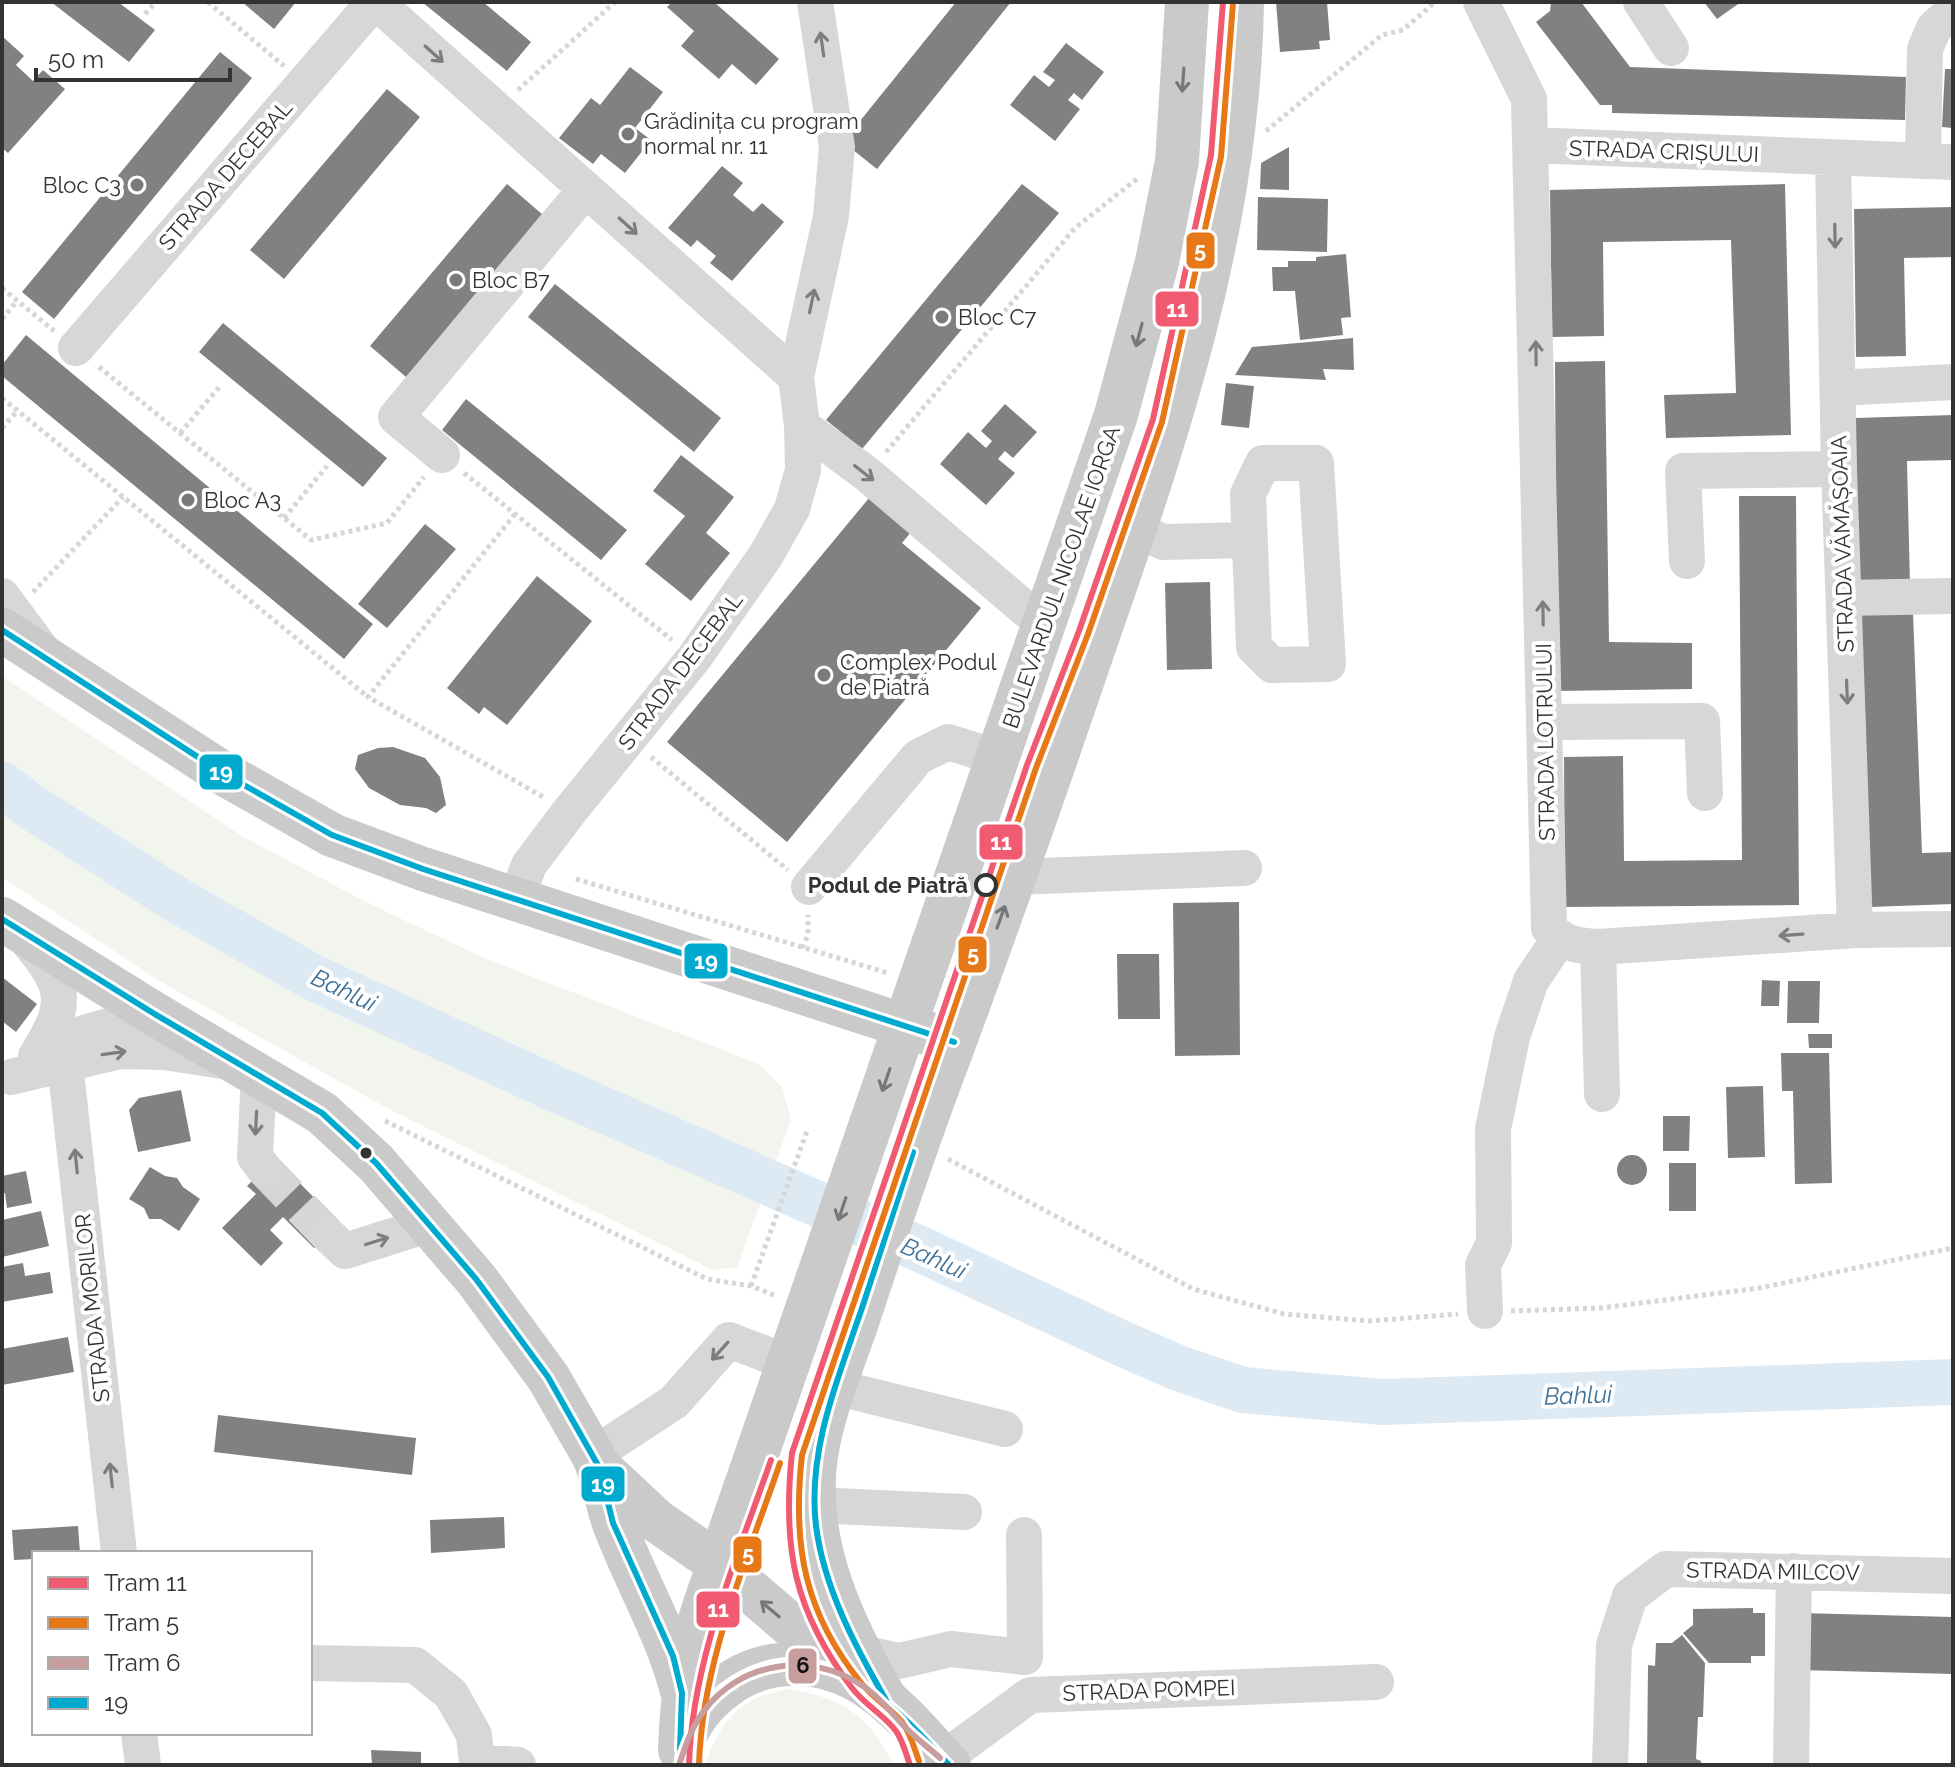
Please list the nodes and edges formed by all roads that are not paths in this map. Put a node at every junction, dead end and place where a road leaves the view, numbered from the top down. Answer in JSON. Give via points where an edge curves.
{"nodes":[{"id":1,"x":375,"y":2,"type":"edge"},
{"id":2,"x":815,"y":2,"type":"edge"},
{"id":3,"x":1187,"y":2,"type":"edge"},
{"id":4,"x":1242,"y":2,"type":"edge"},
{"id":5,"x":1481,"y":2,"type":"edge"},
{"id":6,"x":1641,"y":2,"type":"edge"},
{"id":7,"x":1953,"y":11,"type":"edge"},
{"id":8,"x":1671,"y":48,"type":"dead end"},
{"id":9,"x":1531,"y":145,"type":"junction"},
{"id":10,"x":1833,"y":158,"type":"junction"},
{"id":11,"x":1938,"y":162,"type":"edge"},
{"id":12,"x":586,"y":189,"type":"junction"},
{"id":13,"x":76,"y":348,"type":"road end"},
{"id":14,"x":796,"y":377,"type":"junction"},
{"id":15,"x":1953,"y":382,"type":"edge"},
{"id":16,"x":1838,"y":388,"type":"junction"},
{"id":17,"x":802,"y":426,"type":"junction"},
{"id":18,"x":442,"y":455,"type":"road end"},
{"id":19,"x":1839,"y":469,"type":"junction"},
{"id":20,"x":1135,"y":529,"type":"junction"},
{"id":21,"x":1248,"y":540,"type":"junction"},
{"id":22,"x":1687,"y":561,"type":"dead end"},
{"id":23,"x":1952,"y":596,"type":"edge"},
{"id":24,"x":1844,"y":598,"type":"junction"},
{"id":25,"x":6,"y":613,"type":"edge"},
{"id":26,"x":1048,"y":617,"type":"junction"},
{"id":27,"x":1545,"y":722,"type":"junction"},
{"id":28,"x":999,"y":758,"type":"junction"},
{"id":29,"x":1705,"y":793,"type":"dead end"},
{"id":30,"x":1244,"y":868,"type":"dead end"},
{"id":31,"x":1015,"y":877,"type":"junction"},
{"id":32,"x":809,"y":887,"type":"road end"},
{"id":33,"x":516,"y":899,"type":"junction"},
{"id":34,"x":10,"y":924,"type":"edge"},
{"id":35,"x":1953,"y":929,"type":"edge"},
{"id":36,"x":1855,"y":930,"type":"junction"},
{"id":37,"x":1559,"y":939,"type":"junction"},
{"id":38,"x":1598,"y":947,"type":"junction"},
{"id":39,"x":153,"y":1013,"type":"junction"},
{"id":40,"x":904,"y":1026,"type":"junction"},
{"id":41,"x":954,"y":1042,"type":"junction"},
{"id":42,"x":251,"y":1069,"type":"junction"},
{"id":43,"x":28,"y":1071,"type":"edge"},
{"id":44,"x":1602,"y":1094,"type":"dead end"},
{"id":45,"x":264,"y":1169,"type":"tunnel mouth"},
{"id":46,"x":431,"y":1224,"type":"junction"},
{"id":47,"x":328,"y":1235,"type":"tunnel mouth"},
{"id":48,"x":1485,"y":1311,"type":"road end"},
{"id":49,"x":790,"y":1329,"type":"junction"},
{"id":50,"x":843,"y":1364,"type":"junction"},
{"id":51,"x":1005,"y":1429,"type":"dead end"},
{"id":52,"x":596,"y":1461,"type":"junction"},
{"id":53,"x":744,"y":1491,"type":"junction"},
{"id":54,"x":814,"y":1505,"type":"junction"},
{"id":55,"x":964,"y":1512,"type":"dead end"},
{"id":56,"x":657,"y":1521,"type":"junction"},
{"id":57,"x":1024,"y":1535,"type":"dead end"},
{"id":58,"x":119,"y":1551,"type":"edge"},
{"id":59,"x":719,"y":1564,"type":"junction"},
{"id":60,"x":1794,"y":1571,"type":"junction"},
{"id":61,"x":1953,"y":1576,"type":"edge"},
{"id":62,"x":841,"y":1658,"type":"junction"},
{"id":63,"x":312,"y":1663,"type":"edge"},
{"id":64,"x":1376,"y":1682,"type":"dead end"},
{"id":65,"x":682,"y":1693,"type":"junction"},
{"id":66,"x":139,"y":1735,"type":"edge"},
{"id":67,"x":679,"y":1757,"type":"edge"},
{"id":68,"x":477,"y":1763,"type":"edge"},
{"id":69,"x":937,"y":1763,"type":"edge"},
{"id":70,"x":143,"y":1765,"type":"edge"},
{"id":71,"x":518,"y":1765,"type":"edge"},
{"id":72,"x":1610,"y":1765,"type":"edge"},
{"id":73,"x":1791,"y":1765,"type":"edge"}],
"edges":[{"from":1,"to":12,"type":"street","name":"STRADA DECEBAL","one_way":true},
{"from":1,"to":13,"type":"street","name":"STRADA DECEBAL"},
{"from":14,"to":2,"type":"street","one_way":true,"via":[[831,216],[837,147]]},
{"from":3,"to":26,"type":"main road","name":"BULEVARDUL NICOLAE IORGA","one_way":true,"via":[[1177,161],[1157,262],[1116,415]]},
{"from":4,"to":20,"type":"main road","via":[[1234,120],[1217,233],[1178,398]]},
{"from":5,"to":9,"type":"street","via":[[1529,99]]},
{"from":6,"to":8,"type":"street"},
{"from":7,"to":11,"type":"street","via":[[1934,28],[1925,49]]},
{"from":9,"to":10,"type":"street","name":"STRADA CRIȘULUI"},
{"from":27,"to":9,"type":"street","name":"STRADA LOTRULUI","one_way":true},
{"from":10,"to":11,"type":"street","name":"STRADA CRIȘULUI"},
{"from":10,"to":16,"type":"street","name":"STRADA VĂMĂȘOAIA","one_way":true},
{"from":12,"to":14,"type":"street","name":"STRADA DECEBAL","one_way":true},
{"from":12,"to":18,"type":"street","via":[[396,417]]},
{"from":14,"to":17,"type":"street","name":"STRADA DECEBAL"},
{"from":15,"to":16,"type":"street"},
{"from":16,"to":19,"type":"street","name":"STRADA VĂMĂȘOAIA"},
{"from":17,"to":26,"type":"street","one_way":true,"via":[[867,474],[1029,612]]},
{"from":17,"to":33,"type":"street","name":"STRADA DECEBAL","via":[[803,470],[792,509],[766,555],[694,658],[529,865]]},
{"from":19,"to":22,"type":"street","via":[[1683,471]]},
{"from":19,"to":24,"type":"street","name":"STRADA VĂMĂȘOAIA"},
{"from":20,"to":21,"type":"street","via":[[1163,542]]},
{"from":20,"to":31,"type":"main road"},
{"from":21,"to":21,"type":"street","via":[[1254,647],[1272,665],[1328,664],[1316,463],[1263,463],[1248,494]]},
{"from":23,"to":24,"type":"street"},
{"from":24,"to":36,"type":"street","name":"STRADA VĂMĂȘOAIA","one_way":true},
{"from":25,"to":33,"type":"main road","via":[[49,661],[221,772],[332,835]]},
{"from":26,"to":28,"type":"main road","name":"BULEVARDUL NICOLAE IORGA"},
{"from":27,"to":29,"type":"street","via":[[1702,721]]},
{"from":27,"to":37,"type":"street","name":"STRADA LOTRULUI","via":[[1547,901],[1549,928]]},
{"from":28,"to":32,"type":"street","via":[[948,742],[918,757]]},
{"from":28,"to":40,"type":"main road","name":"BULEVARDUL NICOLAE IORGA"},
{"from":30,"to":31,"type":"street"},
{"from":41,"to":31,"type":"main road","one_way":true},
{"from":33,"to":40,"type":"main road"},
{"from":34,"to":39,"type":"main road"},
{"from":34,"to":43,"type":"street","via":[[52,971],[59,998],[55,1025]]},
{"from":35,"to":36,"type":"street"},
{"from":36,"to":38,"type":"street","one_way":true},
{"from":37,"to":38,"type":"street"},
{"from":37,"to":48,"type":"street","via":[[1531,981],[1512,1037],[1493,1129],[1494,1243],[1483,1265]]},
{"from":38,"to":44,"type":"street"},
{"from":39,"to":42,"type":"main road"},
{"from":39,"to":43,"type":"street","via":[[60,1040]]},
{"from":40,"to":41,"type":"main road"},
{"from":40,"to":49,"type":"main road","name":"BULEVARDUL NICOLAE IORGA","one_way":true},
{"from":41,"to":50,"type":"main road","via":[[925,1153]]},
{"from":43,"to":42,"type":"street","one_way":true,"via":[[120,1051],[164,1052]]},
{"from":42,"to":45,"type":"street","one_way":true,"via":[[255,1157]]},
{"from":42,"to":46,"type":"main road","via":[[322,1113]]},
{"from":58,"to":43,"type":"street","name":"STRADA MORILOR","one_way":true},
{"from":47,"to":46,"type":"street","one_way":true,"via":[[345,1251]]},
{"from":46,"to":52,"type":"main road","via":[[548,1377]]},
{"from":49,"to":52,"type":"street","one_way":true,"via":[[729,1340],[674,1402]]},
{"from":49,"to":53,"type":"main road","name":"BULEVARDUL NICOLAE IORGA"},
{"from":50,"to":51,"type":"street","via":[[855,1392]]},
{"from":50,"to":54,"type":"main road","via":[[816,1457]]},
{"from":52,"to":56,"type":"main road"},
{"from":52,"to":65,"type":"main road","via":[[613,1523],[673,1656]]},
{"from":53,"to":56,"type":"main road","via":[[707,1512]]},
{"from":53,"to":59,"type":"main road","name":"BULEVARDUL NICOLAE IORGA"},
{"from":54,"to":55,"type":"street"},
{"from":54,"to":62,"type":"main road","via":[[842,1615]]},
{"from":56,"to":59,"type":"main road"},
{"from":57,"to":62,"type":"street","via":[[1025,1657],[951,1649],[899,1661]]},
{"from":62,"to":59,"type":"main road","one_way":true,"via":[[808,1640]]},
{"from":59,"to":65,"type":"main road","name":"BULEVARDUL NICOLAE IORGA"},
{"from":60,"to":61,"type":"street","name":"STRADA MILCOV"},
{"from":60,"to":72,"type":"street","name":"STRADA MILCOV","via":[[1666,1569],[1630,1596],[1614,1645]]},
{"from":60,"to":73,"type":"street"},
{"from":62,"to":67,"type":"main road","via":[[749,1672],[702,1706],[687,1729]]},
{"from":62,"to":69,"type":"main road","via":[[856,1678],[897,1710]]},
{"from":63,"to":68,"type":"street","via":[[415,1665],[451,1694],[474,1735]]},
{"from":64,"to":69,"type":"street","name":"STRADA POMPEI","via":[[1030,1695]]},
{"from":65,"to":67,"type":"main road"},
{"from":66,"to":70,"type":"street"},
{"from":68,"to":71,"type":"street"}]}
